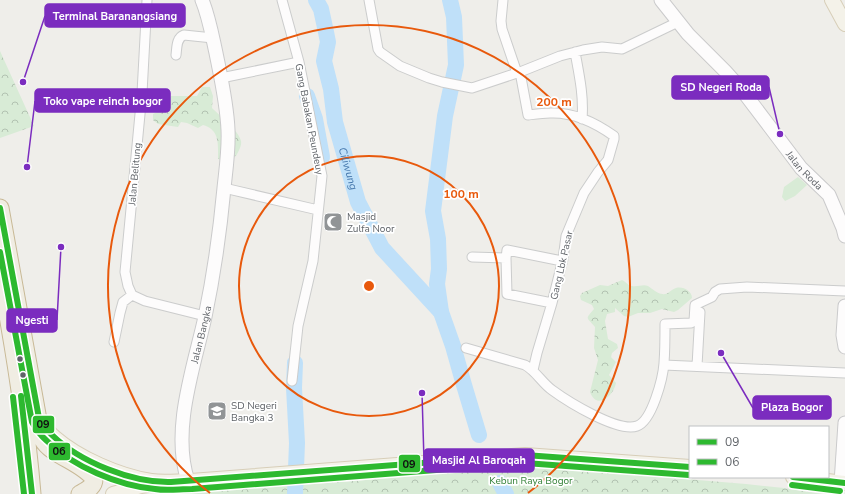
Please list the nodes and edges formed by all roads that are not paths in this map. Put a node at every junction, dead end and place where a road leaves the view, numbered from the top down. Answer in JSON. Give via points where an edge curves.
{"nodes":[{"id":1,"x":147,"y":0,"type":"edge"},
{"id":2,"x":202,"y":0,"type":"edge"},
{"id":3,"x":282,"y":0,"type":"edge"},
{"id":4,"x":369,"y":0,"type":"edge"},
{"id":5,"x":503,"y":0,"type":"edge"},
{"id":6,"x":661,"y":0,"type":"edge"},
{"id":7,"x":832,"y":0,"type":"edge"},
{"id":8,"x":678,"y":22,"type":"junction"},
{"id":9,"x":845,"y":24,"type":"edge"},
{"id":10,"x":213,"y":38,"type":"junction"},
{"id":11,"x":576,"y":52,"type":"junction"},
{"id":12,"x":176,"y":55,"type":"dead end"},
{"id":13,"x":299,"y":62,"type":"junction"},
{"id":14,"x":519,"y":72,"type":"junction"},
{"id":15,"x":221,"y":78,"type":"junction"},
{"id":16,"x":582,"y":118,"type":"junction"},
{"id":17,"x":224,"y":188,"type":"junction"},
{"id":18,"x":0,"y":208,"type":"edge"},
{"id":19,"x":318,"y":210,"type":"junction"},
{"id":20,"x":845,"y":236,"type":"edge"},
{"id":21,"x":472,"y":257,"type":"dead end"},
{"id":22,"x":506,"y":258,"type":"junction"},
{"id":23,"x":562,"y":261,"type":"junction"},
{"id":24,"x":0,"y":272,"type":"edge"},
{"id":25,"x":845,"y":291,"type":"edge"},
{"id":26,"x":132,"y":295,"type":"junction"},
{"id":27,"x":552,"y":303,"type":"junction"},
{"id":28,"x":700,"y":303,"type":"junction"},
{"id":29,"x":845,"y":306,"type":"edge"},
{"id":30,"x":205,"y":316,"type":"junction"},
{"id":31,"x":114,"y":342,"type":"dead end"},
{"id":32,"x":845,"y":347,"type":"edge"},
{"id":33,"x":466,"y":348,"type":"dead end"},
{"id":34,"x":664,"y":365,"type":"junction"},
{"id":35,"x":698,"y":366,"type":"junction"},
{"id":36,"x":533,"y":370,"type":"junction"},
{"id":37,"x":845,"y":373,"type":"edge"},
{"id":38,"x":292,"y":381,"type":"dead end"},
{"id":39,"x":39,"y":418,"type":"junction"},
{"id":40,"x":845,"y":424,"type":"edge"},
{"id":41,"x":689,"y":467,"type":"edge"},
{"id":42,"x":801,"y":478,"type":"edge"},
{"id":43,"x":189,"y":481,"type":"junction"},
{"id":44,"x":843,"y":483,"type":"edge"},
{"id":45,"x":32,"y":494,"type":"edge"},
{"id":46,"x":80,"y":494,"type":"edge"},
{"id":47,"x":113,"y":494,"type":"edge"}],
"edges":[{"from":1,"to":26,"type":"street","name":"Jalan Belitung","via":[[142,93],[125,272]]},
{"from":2,"to":10,"type":"street","name":"Jalan Bangka"},
{"from":3,"to":13,"type":"street","name":"Gang Babakan Peundeuy"},
{"from":4,"to":14,"type":"street","via":[[378,49],[400,66],[442,82],[472,88]]},
{"from":5,"to":14,"type":"street","via":[[502,28]]},
{"from":6,"to":8,"type":"street","name":"Jalan Roda"},
{"from":7,"to":9,"type":"main road"},
{"from":8,"to":11,"type":"street","via":[[622,49],[594,48]]},
{"from":8,"to":20,"type":"street","name":"Jalan Roda","via":[[742,90],[801,168],[829,195]]},
{"from":10,"to":12,"type":"street","via":[[180,36]]},
{"from":10,"to":15,"type":"street","name":"Jalan Bangka"},
{"from":11,"to":14,"type":"street"},
{"from":11,"to":16,"type":"street","via":[[582,93]]},
{"from":13,"to":15,"type":"street"},
{"from":13,"to":19,"type":"street","name":"Gang Babakan Peundeuy","via":[[322,176]]},
{"from":14,"to":16,"type":"street","via":[[528,115],[560,113]]},
{"from":15,"to":17,"type":"street","name":"Jalan Bangka","via":[[228,133]]},
{"from":16,"to":23,"type":"street","name":"Gang Lbk Pasar","via":[[614,136],[614,144],[608,160],[581,200],[566,236]]},
{"from":17,"to":19,"type":"street"},
{"from":17,"to":30,"type":"street","name":"Jalan Bangka"},
{"from":18,"to":39,"type":"highway"},
{"from":19,"to":38,"type":"street","name":"Gang Babakan Peundeuy","via":[[314,261],[298,326]]},
{"from":21,"to":22,"type":"street"},
{"from":22,"to":23,"type":"street","via":[[507,250]]},
{"from":22,"to":27,"type":"street","via":[[507,294]]},
{"from":23,"to":27,"type":"street","name":"Gang Lbk Pasar"},
{"from":24,"to":45,"type":"highway","via":[[14,347]]},
{"from":25,"to":28,"type":"street","via":[[747,287],[720,289]]},
{"from":26,"to":30,"type":"street","via":[[145,301]]},
{"from":26,"to":31,"type":"street","via":[[123,302]]},
{"from":27,"to":36,"type":"street","name":"Gang Lbk Pasar"},
{"from":28,"to":34,"type":"street","via":[[695,305],[694,321],[691,323],[665,324]]},
{"from":28,"to":35,"type":"street"},
{"from":29,"to":32,"type":"street"},
{"from":30,"to":43,"type":"street","name":"Jalan Bangka","via":[[182,424],[184,471]]},
{"from":33,"to":36,"type":"street","via":[[525,365]]},
{"from":34,"to":35,"type":"street"},
{"from":34,"to":36,"type":"street","via":[[657,396],[641,424],[633,427],[604,420],[582,409],[551,389]]},
{"from":35,"to":37,"type":"street"},
{"from":39,"to":43,"type":"main road","via":[[52,436],[72,450],[102,465],[146,480]]},
{"from":39,"to":46,"type":"highway","via":[[43,441],[89,472],[94,479],[91,487]]},
{"from":40,"to":44,"type":"street"},
{"from":41,"to":43,"type":"main road","via":[[525,455]]},
{"from":42,"to":44,"type":"main road"},
{"from":43,"to":47,"type":"main road","via":[[141,486]]}]}
